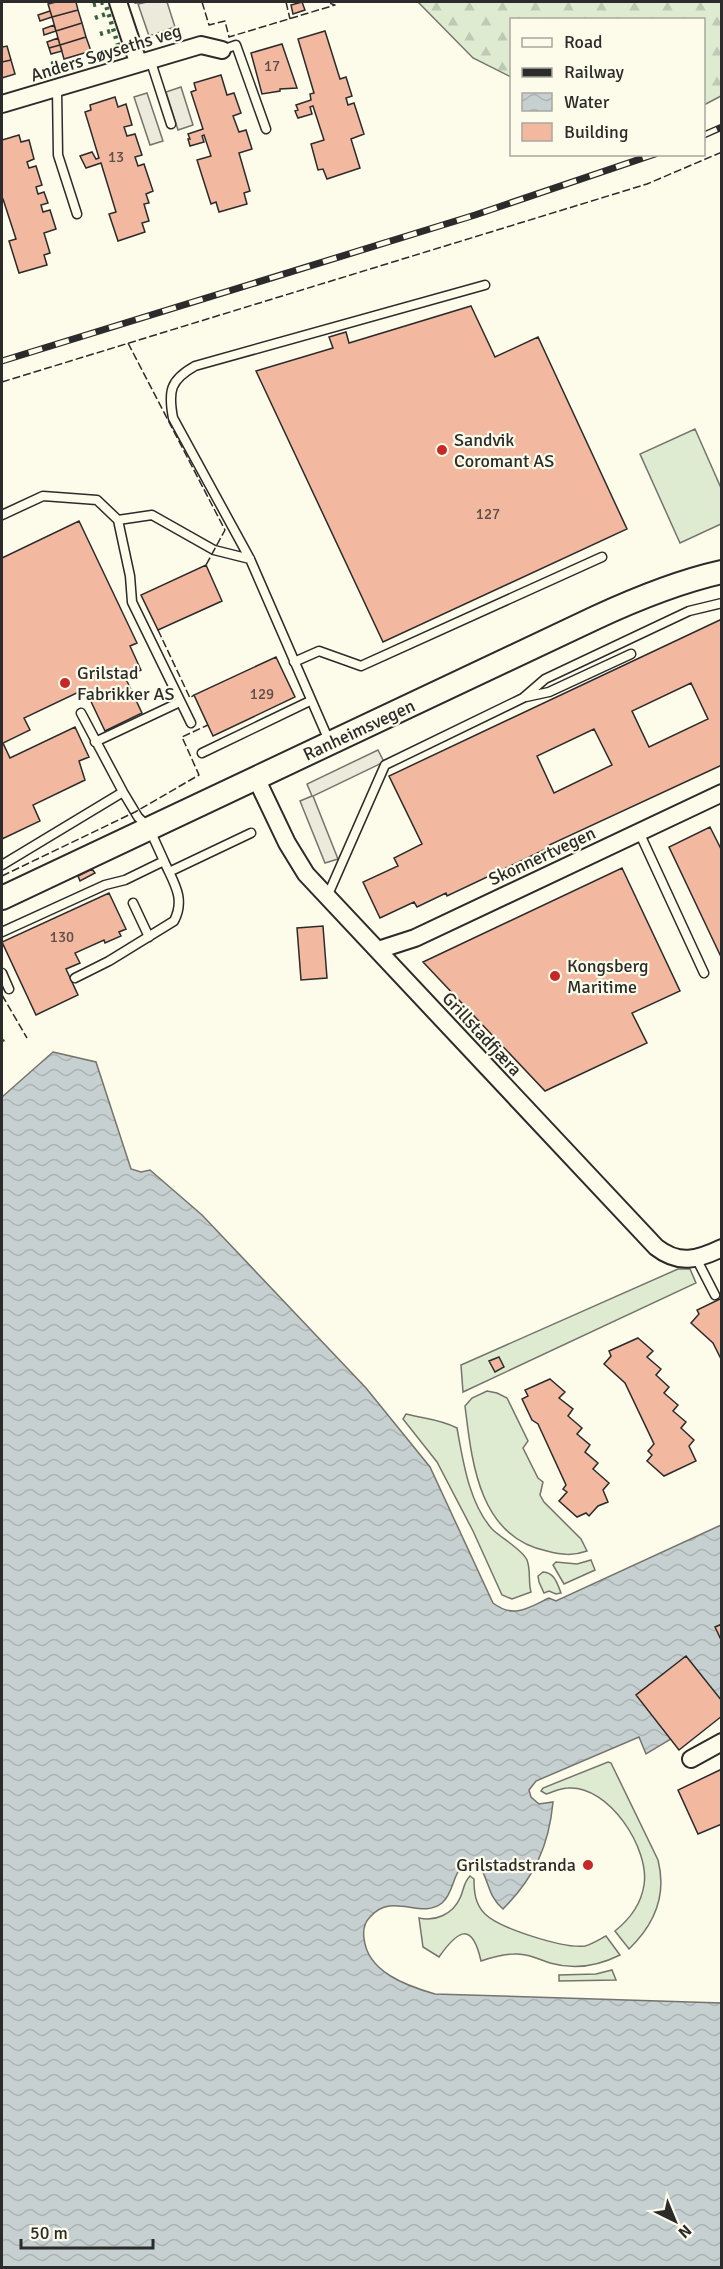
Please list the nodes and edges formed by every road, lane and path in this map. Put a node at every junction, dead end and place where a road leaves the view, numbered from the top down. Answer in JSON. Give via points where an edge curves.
{"nodes":[{"id":1,"x":118,"y":2,"type":"edge"},
{"id":2,"x":222,"y":50,"type":"joint"},
{"id":3,"x":144,"y":61,"type":"junction"},
{"id":4,"x":57,"y":88,"type":"junction"},
{"id":5,"x":2,"y":104,"type":"edge"},
{"id":6,"x":171,"y":124,"type":"dead end"},
{"id":7,"x":266,"y":129,"type":"dead end"},
{"id":8,"x":77,"y":214,"type":"dead end"},
{"id":9,"x":485,"y":285,"type":"dead end"},
{"id":10,"x":2,"y":515,"type":"edge"},
{"id":11,"x":118,"y":520,"type":"junction"},
{"id":12,"x":602,"y":556,"type":"dead end"},
{"id":13,"x":250,"y":559,"type":"junction"},
{"id":14,"x":722,"y":572,"type":"edge"},
{"id":15,"x":722,"y":603,"type":"edge"},
{"id":16,"x":631,"y":654,"type":"dead end"},
{"id":17,"x":294,"y":662,"type":"junction"},
{"id":18,"x":523,"y":698,"type":"junction"},
{"id":19,"x":310,"y":701,"type":"junction"},
{"id":20,"x":180,"y":702,"type":"junction"},
{"id":21,"x":81,"y":713,"type":"dead end"},
{"id":22,"x":191,"y":723,"type":"dead end"},
{"id":23,"x":95,"y":742,"type":"junction"},
{"id":24,"x":330,"y":743,"type":"junction"},
{"id":25,"x":202,"y":753,"type":"dead end"},
{"id":26,"x":256,"y":778,"type":"junction"},
{"id":27,"x":123,"y":792,"type":"junction"},
{"id":28,"x":722,"y":793,"type":"edge"},
{"id":29,"x":149,"y":828,"type":"junction"},
{"id":30,"x":639,"y":832,"type":"junction"},
{"id":31,"x":251,"y":833,"type":"dead end"},
{"id":32,"x":164,"y":861,"type":"junction"},
{"id":33,"x":2,"y":865,"type":"edge"},
{"id":34,"x":169,"y":872,"type":"junction"},
{"id":35,"x":327,"y":897,"type":"junction"},
{"id":36,"x":2,"y":898,"type":"edge"},
{"id":37,"x":133,"y":903,"type":"dead end"},
{"id":38,"x":2,"y":932,"type":"edge"},
{"id":39,"x":149,"y":937,"type":"junction"},
{"id":40,"x":378,"y":950,"type":"junction"},
{"id":41,"x":2,"y":973,"type":"edge"},
{"id":42,"x":704,"y":973,"type":"dead end"},
{"id":43,"x":75,"y":978,"type":"dead end"},
{"id":44,"x":9,"y":989,"type":"dead end"},
{"id":45,"x":722,"y":1248,"type":"edge"},
{"id":46,"x":696,"y":1258,"type":"junction"},
{"id":47,"x":715,"y":1295,"type":"dead end"},
{"id":48,"x":722,"y":1742,"type":"edge"},
{"id":49,"x":691,"y":1759,"type":"dead end"}],
"edges":[{"from":1,"to":3,"type":"street"},
{"from":2,"to":3,"type":"street","name":"Anders Søyseths veg","via":[[201,45]]},
{"from":2,"to":7,"type":"lane","via":[[236,45]]},
{"from":3,"to":4,"type":"street","name":"Anders Søyseths veg"},
{"from":3,"to":6,"type":"lane"},
{"from":4,"to":5,"type":"street","name":"Anders Søyseths veg"},
{"from":4,"to":8,"type":"lane","via":[[58,155]]},
{"from":9,"to":13,"type":"lane","via":[[195,366],[181,374],[169,399],[173,418]]},
{"from":10,"to":11,"type":"lane","via":[[43,496],[97,500]]},
{"from":11,"to":13,"type":"lane","via":[[152,515],[214,550]]},
{"from":11,"to":20,"type":"lane","via":[[132,602]]},
{"from":12,"to":17,"type":"lane","via":[[361,666],[319,651]]},
{"from":13,"to":17,"type":"lane"},
{"from":14,"to":24,"type":"street","name":"Ranheimsvegen","via":[[651,593]]},
{"from":15,"to":18,"type":"lane","via":[[689,611],[556,674]]},
{"from":16,"to":18,"type":"lane","via":[[549,692]]},
{"from":17,"to":19,"type":"lane"},
{"from":18,"to":35,"type":"lane","via":[[385,765]]},
{"from":19,"to":24,"type":"lane"},
{"from":19,"to":25,"type":"lane"},
{"from":20,"to":22,"type":"lane"},
{"from":20,"to":23,"type":"lane"},
{"from":21,"to":23,"type":"lane"},
{"from":23,"to":27,"type":"lane"},
{"from":24,"to":26,"type":"street","name":"Ranheimsvegen"},
{"from":26,"to":29,"type":"street","name":"Ranheimsvegen"},
{"from":26,"to":35,"type":"street","name":"Grillstadfjæra","via":[[287,843],[306,874]]},
{"from":27,"to":29,"type":"lane"},
{"from":27,"to":33,"type":"lane"},
{"from":28,"to":30,"type":"street","name":"Skonnertvegen"},
{"from":29,"to":32,"type":"lane"},
{"from":29,"to":36,"type":"street","name":"Ranheimsvegen"},
{"from":30,"to":40,"type":"street","name":"Skonnertvegen","via":[[406,942]]},
{"from":30,"to":42,"type":"lane"},
{"from":31,"to":34,"type":"lane"},
{"from":32,"to":34,"type":"lane"},
{"from":32,"to":38,"type":"lane"},
{"from":34,"to":39,"type":"lane","via":[[180,900],[179,911],[174,921]]},
{"from":35,"to":40,"type":"street","name":"Grillstadfjæra"},
{"from":37,"to":39,"type":"lane"},
{"from":39,"to":43,"type":"lane"},
{"from":40,"to":46,"type":"street","name":"Grillstadfjæra","via":[[657,1247],[674,1258]]},
{"from":41,"to":44,"type":"lane"},
{"from":45,"to":46,"type":"street","name":"Grillstadfjæra"},
{"from":46,"to":47,"type":"lane"},
{"from":48,"to":49,"type":"street"}]}
